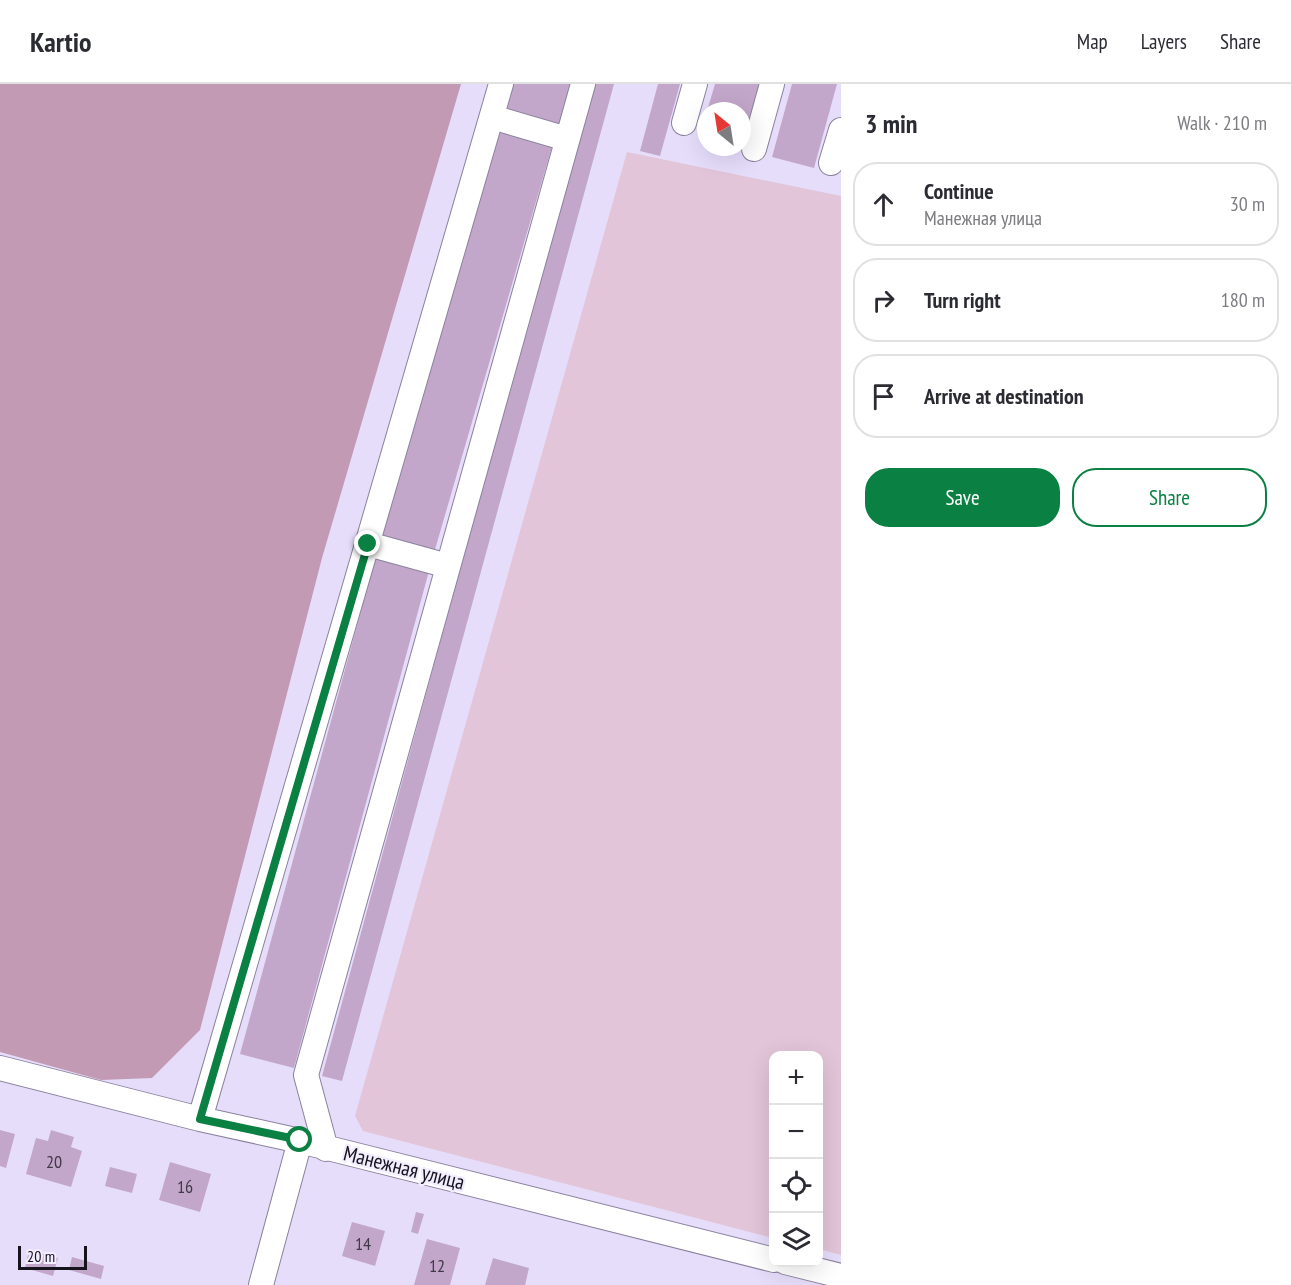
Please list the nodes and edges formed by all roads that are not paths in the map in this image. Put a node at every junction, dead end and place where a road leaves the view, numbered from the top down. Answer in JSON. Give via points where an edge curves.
{"nodes":[{"id":1,"x":501,"y":84,"type":"edge"},
{"id":2,"x":582,"y":84,"type":"edge"},
{"id":3,"x":695,"y":84,"type":"edge"},
{"id":4,"x":772,"y":84,"type":"edge"},
{"id":5,"x":492,"y":117,"type":"junction"},
{"id":6,"x":684,"y":123,"type":"dead end"},
{"id":7,"x":841,"y":130,"type":"edge"},
{"id":8,"x":567,"y":139,"type":"junction"},
{"id":9,"x":754,"y":149,"type":"dead end"},
{"id":10,"x":831,"y":163,"type":"dead end"},
{"id":11,"x":368,"y":544,"type":"junction"},
{"id":12,"x":448,"y":566,"type":"junction"},
{"id":13,"x":0,"y":1068,"type":"edge"},
{"id":14,"x":200,"y":1119,"type":"junction"},
{"id":15,"x":300,"y":1140,"type":"junction"},
{"id":16,"x":326,"y":1149,"type":"junction"},
{"id":17,"x":769,"y":1259,"type":"edge"},
{"id":18,"x":802,"y":1267,"type":"edge"},
{"id":19,"x":841,"y":1276,"type":"edge"},
{"id":20,"x":261,"y":1285,"type":"edge"}],
"edges":[{"from":1,"to":5,"type":"street"},
{"from":2,"to":8,"type":"street"},
{"from":3,"to":6,"type":"street"},
{"from":4,"to":9,"type":"street"},
{"from":5,"to":8,"type":"street"},
{"from":5,"to":11,"type":"street"},
{"from":7,"to":10,"type":"street"},
{"from":8,"to":12,"type":"street"},
{"from":11,"to":12,"type":"street"},
{"from":11,"to":14,"type":"street"},
{"from":12,"to":16,"type":"street","via":[[306,1075]]},
{"from":13,"to":14,"type":"street","name":"Манежная улица"},
{"from":14,"to":15,"type":"street","name":"Манежная улица"},
{"from":15,"to":16,"type":"street","name":"Манежная улица"},
{"from":15,"to":20,"type":"street"},
{"from":16,"to":17,"type":"street","name":"Манежная улица"},
{"from":18,"to":19,"type":"street"}]}
